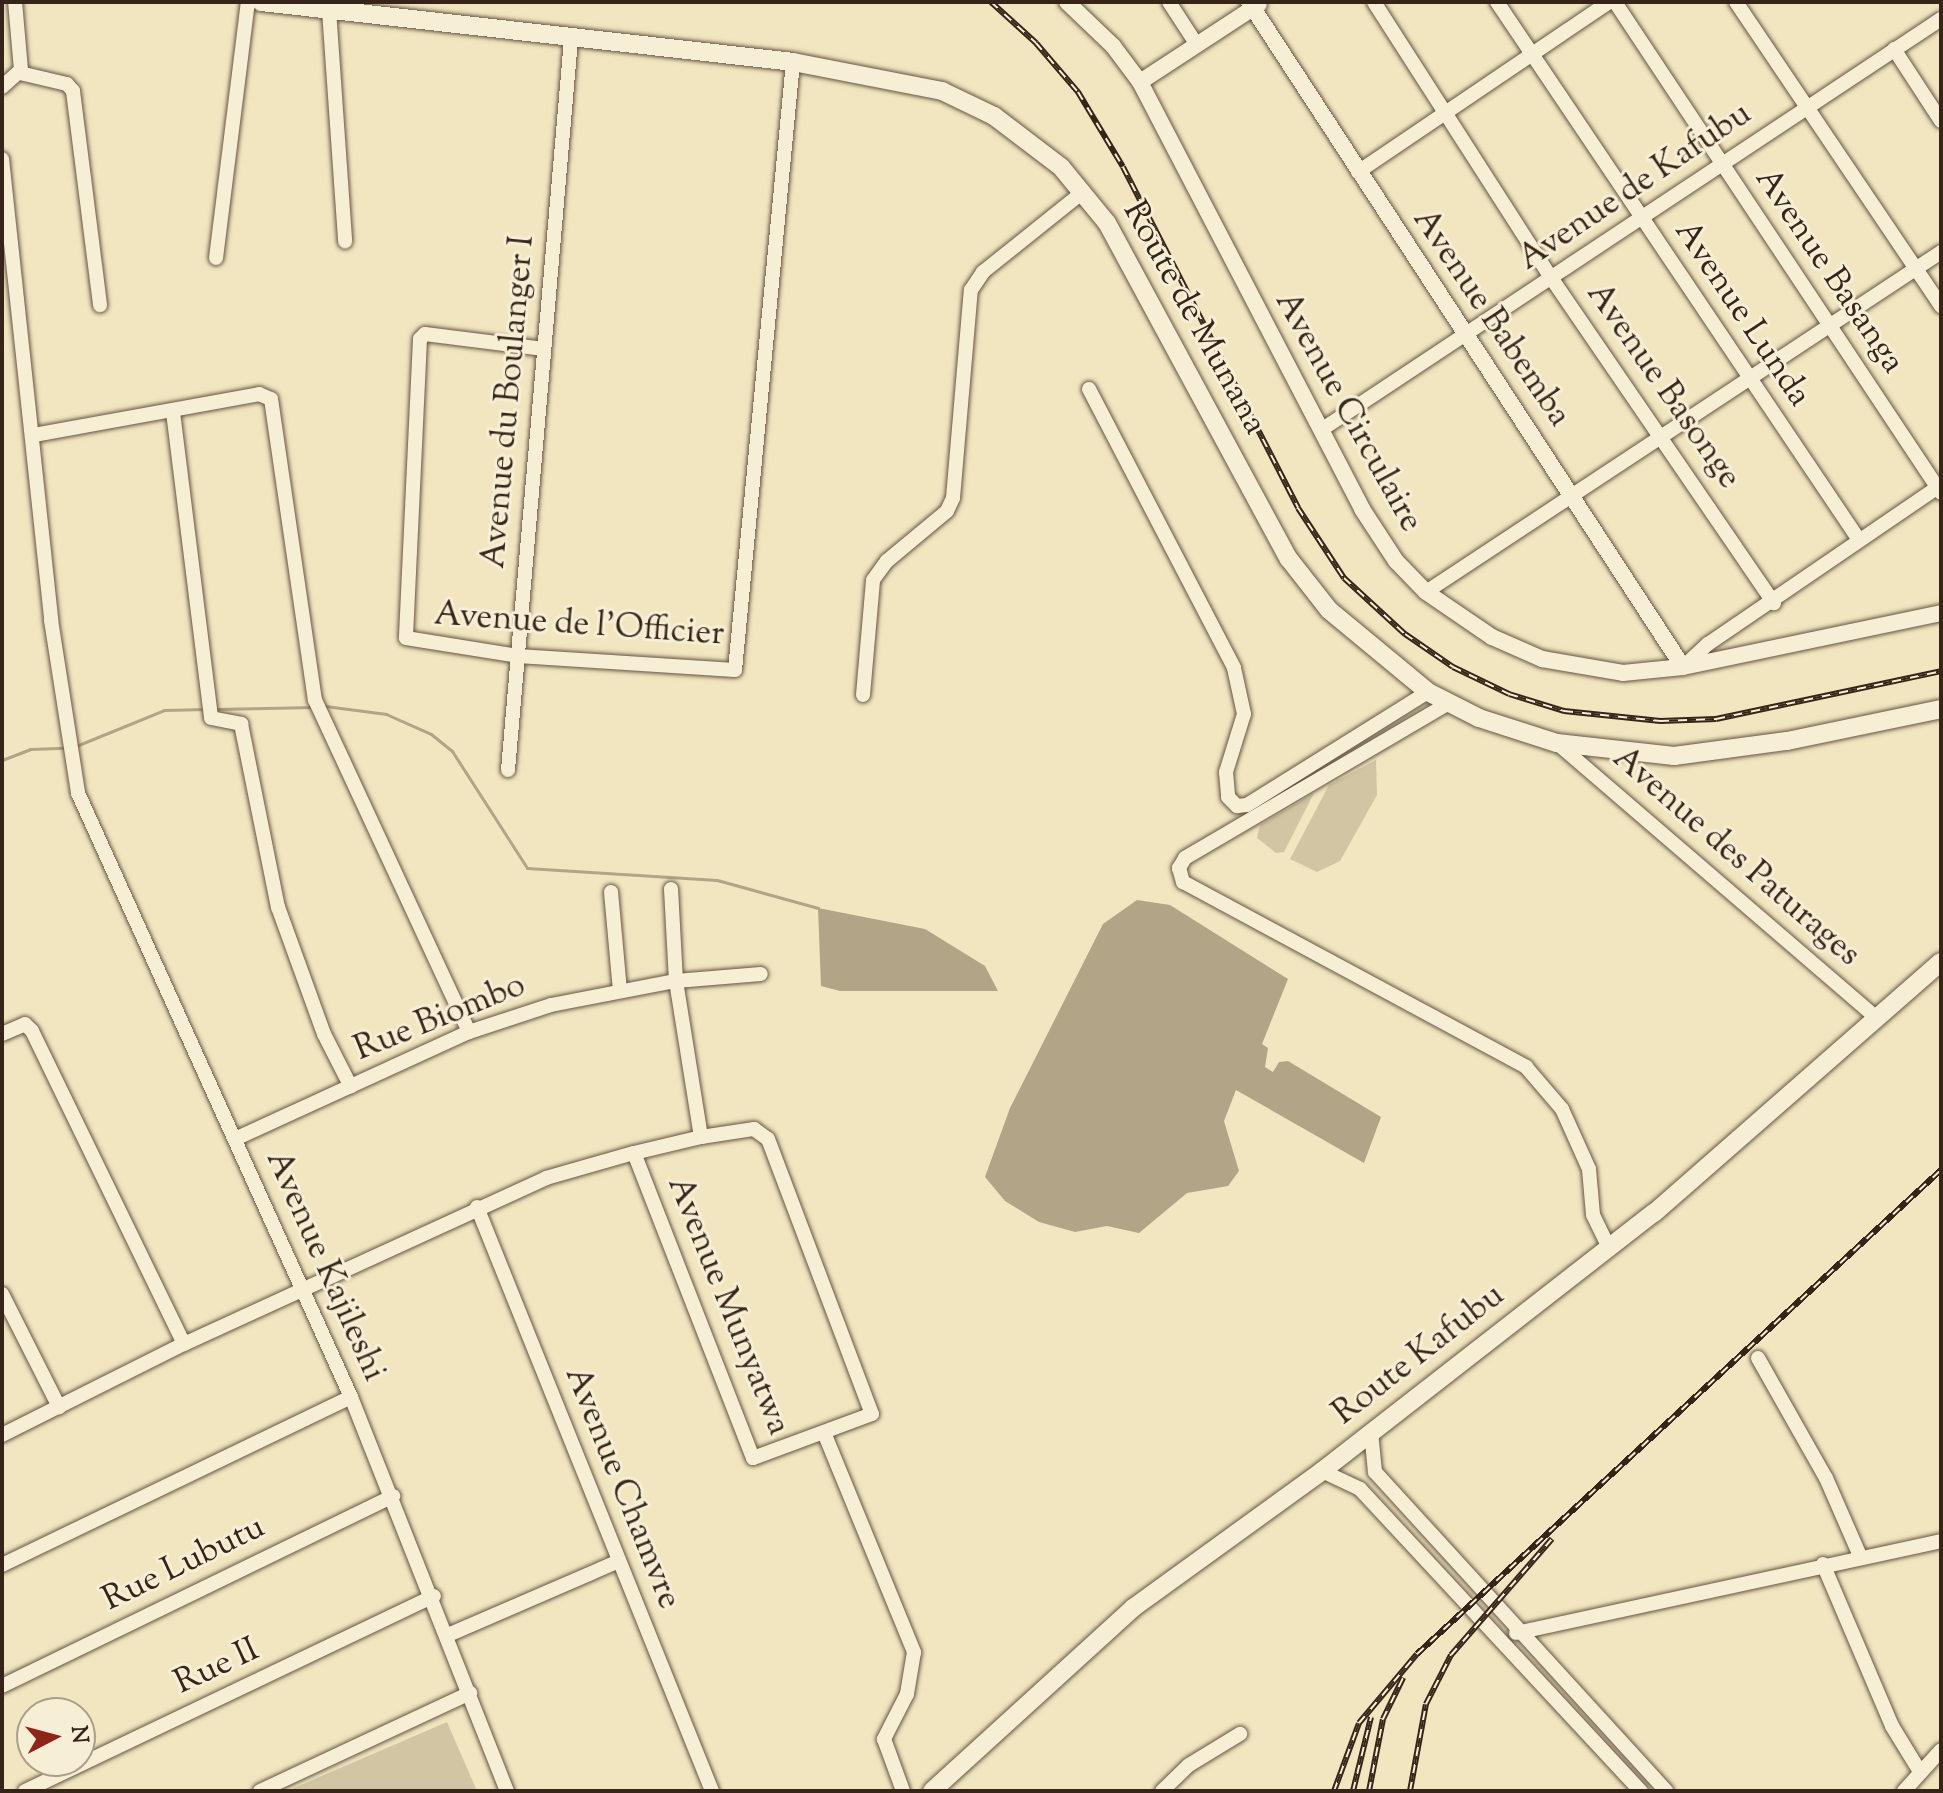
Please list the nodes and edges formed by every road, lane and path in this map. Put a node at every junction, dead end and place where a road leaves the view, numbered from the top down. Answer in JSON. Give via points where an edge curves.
{"nodes":[{"id":1,"x":15,"y":2,"type":"edge"},
{"id":2,"x":248,"y":2,"type":"edge"},
{"id":3,"x":261,"y":2,"type":"edge"},
{"id":4,"x":1067,"y":2,"type":"edge"},
{"id":5,"x":1169,"y":2,"type":"edge"},
{"id":6,"x":1374,"y":2,"type":"edge"},
{"id":7,"x":1497,"y":2,"type":"edge"},
{"id":8,"x":1612,"y":2,"type":"edge"},
{"id":9,"x":1736,"y":2,"type":"edge"},
{"id":10,"x":1255,"y":4,"type":"edge"},
{"id":11,"x":329,"y":10,"type":"junction"},
{"id":12,"x":1941,"y":19,"type":"edge"},
{"id":13,"x":571,"y":39,"type":"junction"},
{"id":14,"x":1197,"y":45,"type":"junction"},
{"id":15,"x":1894,"y":49,"type":"junction"},
{"id":16,"x":1532,"y":55,"type":"junction"},
{"id":17,"x":793,"y":62,"type":"junction"},
{"id":18,"x":20,"y":73,"type":"junction"},
{"id":19,"x":1140,"y":82,"type":"junction"},
{"id":20,"x":2,"y":87,"type":"edge"},
{"id":21,"x":1808,"y":107,"type":"junction"},
{"id":22,"x":1447,"y":112,"type":"junction"},
{"id":23,"x":1941,"y":121,"type":"edge"},
{"id":24,"x":2,"y":159,"type":"edge"},
{"id":25,"x":1722,"y":164,"type":"junction"},
{"id":26,"x":1358,"y":172,"type":"junction"},
{"id":27,"x":1083,"y":192,"type":"junction"},
{"id":28,"x":1642,"y":220,"type":"junction"},
{"id":29,"x":345,"y":241,"type":"dead end"},
{"id":30,"x":1941,"y":252,"type":"edge"},
{"id":31,"x":216,"y":258,"type":"dead end"},
{"id":32,"x":1916,"y":269,"type":"junction"},
{"id":33,"x":1552,"y":279,"type":"junction"},
{"id":34,"x":100,"y":305,"type":"dead end"},
{"id":35,"x":1941,"y":306,"type":"edge"},
{"id":36,"x":1830,"y":327,"type":"junction"},
{"id":37,"x":1466,"y":335,"type":"junction"},
{"id":38,"x":544,"y":349,"type":"junction"},
{"id":39,"x":1750,"y":380,"type":"junction"},
{"id":40,"x":1089,"y":389,"type":"dead end"},
{"id":41,"x":173,"y":412,"type":"junction"},
{"id":42,"x":1321,"y":430,"type":"junction"},
{"id":43,"x":34,"y":435,"type":"junction"},
{"id":44,"x":1663,"y":436,"type":"junction"},
{"id":45,"x":1940,"y":489,"type":"edge"},
{"id":46,"x":1572,"y":494,"type":"junction"},
{"id":47,"x":1859,"y":540,"type":"junction"},
{"id":48,"x":1426,"y":592,"type":"junction"},
{"id":49,"x":1774,"y":603,"type":"junction"},
{"id":50,"x":1941,"y":613,"type":"edge"},
{"id":51,"x":518,"y":656,"type":"junction"},
{"id":52,"x":1683,"y":667,"type":"junction"},
{"id":53,"x":1428,"y":692,"type":"junction"},
{"id":54,"x":863,"y":695,"type":"dead end"},
{"id":55,"x":1449,"y":703,"type":"junction"},
{"id":56,"x":1941,"y":709,"type":"edge"},
{"id":57,"x":1557,"y":743,"type":"junction"},
{"id":58,"x":508,"y":770,"type":"dead end"},
{"id":59,"x":671,"y":889,"type":"dead end"},
{"id":60,"x":611,"y":892,"type":"dead end"},
{"id":61,"x":1941,"y":962,"type":"edge"},
{"id":62,"x":761,"y":974,"type":"dead end"},
{"id":63,"x":676,"y":981,"type":"junction"},
{"id":64,"x":620,"y":991,"type":"junction"},
{"id":65,"x":1875,"y":1017,"type":"junction"},
{"id":66,"x":469,"y":1032,"type":"junction"},
{"id":67,"x":2,"y":1034,"type":"edge"},
{"id":68,"x":351,"y":1087,"type":"junction"},
{"id":69,"x":701,"y":1137,"type":"junction"},
{"id":70,"x":235,"y":1139,"type":"junction"},
{"id":71,"x":634,"y":1153,"type":"junction"},
{"id":72,"x":477,"y":1207,"type":"junction"},
{"id":73,"x":1609,"y":1248,"type":"junction"},
{"id":74,"x":304,"y":1290,"type":"junction"},
{"id":75,"x":2,"y":1296,"type":"edge"},
{"id":76,"x":184,"y":1344,"type":"junction"},
{"id":77,"x":1758,"y":1358,"type":"dead end"},
{"id":78,"x":351,"y":1397,"type":"junction"},
{"id":79,"x":59,"y":1407,"type":"junction"},
{"id":80,"x":1371,"y":1432,"type":"junction"},
{"id":81,"x":2,"y":1435,"type":"edge"},
{"id":82,"x":825,"y":1435,"type":"junction"},
{"id":83,"x":1322,"y":1471,"type":"junction"},
{"id":84,"x":393,"y":1496,"type":"junction"},
{"id":85,"x":1941,"y":1541,"type":"edge"},
{"id":86,"x":1860,"y":1556,"type":"junction"},
{"id":87,"x":619,"y":1561,"type":"junction"},
{"id":88,"x":1823,"y":1564,"type":"junction"},
{"id":89,"x":2,"y":1565,"type":"edge"},
{"id":90,"x":434,"y":1596,"type":"junction"},
{"id":91,"x":1520,"y":1630,"type":"junction"},
{"id":92,"x":448,"y":1635,"type":"junction"},
{"id":93,"x":1504,"y":1642,"type":"junction"},
{"id":94,"x":2,"y":1686,"type":"edge"},
{"id":95,"x":470,"y":1693,"type":"junction"},
{"id":96,"x":1240,"y":1734,"type":"dead end"},
{"id":97,"x":1941,"y":1750,"type":"edge"},
{"id":98,"x":1919,"y":1770,"type":"junction"},
{"id":99,"x":25,"y":1791,"type":"edge"},
{"id":100,"x":260,"y":1791,"type":"edge"},
{"id":101,"x":507,"y":1791,"type":"edge"},
{"id":102,"x":712,"y":1791,"type":"edge"},
{"id":103,"x":903,"y":1791,"type":"edge"},
{"id":104,"x":932,"y":1791,"type":"edge"},
{"id":105,"x":1162,"y":1791,"type":"edge"},
{"id":106,"x":1641,"y":1791,"type":"edge"},
{"id":107,"x":1666,"y":1791,"type":"edge"},
{"id":108,"x":1904,"y":1791,"type":"edge"}],
"edges":[{"from":1,"to":18,"type":"street"},
{"from":2,"to":31,"type":"street"},
{"from":3,"to":11,"type":"main road","name":"Route de Munana"},
{"from":4,"to":19,"type":"street","name":"Avenue Circulaire","via":[[1113,46]]},
{"from":5,"to":14,"type":"street"},
{"from":6,"to":22,"type":"street","name":"Avenue Basonge"},
{"from":7,"to":16,"type":"street","name":"Avenue Lunda"},
{"from":8,"to":16,"type":"street"},
{"from":8,"to":25,"type":"street","name":"Avenue Basanga"},
{"from":9,"to":21,"type":"street"},
{"from":10,"to":14,"type":"street"},
{"from":10,"to":26,"type":"street","name":"Avenue Babemba"},
{"from":11,"to":13,"type":"main road","name":"Route de Munana"},
{"from":11,"to":29,"type":"street"},
{"from":12,"to":15,"type":"street","name":"Avenue de Kafubu"},
{"from":13,"to":17,"type":"main road","name":"Route de Munana"},
{"from":13,"to":38,"type":"street","name":"Avenue du Boulanger I"},
{"from":14,"to":19,"type":"street"},
{"from":15,"to":21,"type":"street","name":"Avenue de Kafubu"},
{"from":15,"to":23,"type":"street"},
{"from":16,"to":22,"type":"street"},
{"from":16,"to":28,"type":"street","name":"Avenue Lunda"},
{"from":17,"to":27,"type":"main road","name":"Route de Munana","via":[[883,76],[968,102],[1039,147]]},
{"from":17,"to":51,"type":"street","name":"Avenue de l'Officier","via":[[738,666],[724,672]]},
{"from":18,"to":20,"type":"street"},
{"from":18,"to":34,"type":"street","via":[[67,84],[73,91]]},
{"from":19,"to":42,"type":"street","name":"Avenue Circulaire"},
{"from":21,"to":25,"type":"street","name":"Avenue de Kafubu"},
{"from":21,"to":32,"type":"street"},
{"from":22,"to":26,"type":"street"},
{"from":22,"to":33,"type":"street","name":"Avenue Basonge"},
{"from":24,"to":43,"type":"street","name":"Avenue Kajileshi"},
{"from":25,"to":28,"type":"street","name":"Avenue de Kafubu"},
{"from":25,"to":36,"type":"street","name":"Avenue Basanga"},
{"from":26,"to":37,"type":"street","name":"Avenue Babemba"},
{"from":27,"to":53,"type":"main road","name":"Route de Munana","via":[[1148,290],[1289,559],[1329,610]]},
{"from":27,"to":54,"type":"street","via":[[983,272],[971,290],[953,498],[947,511],[887,561],[873,580]]},
{"from":28,"to":33,"type":"street","name":"Avenue de Kafubu"},
{"from":28,"to":39,"type":"street","name":"Avenue Lunda"},
{"from":30,"to":32,"type":"street"},
{"from":32,"to":35,"type":"street"},
{"from":32,"to":36,"type":"street"},
{"from":33,"to":37,"type":"street","name":"Avenue de Kafubu"},
{"from":33,"to":44,"type":"street","name":"Avenue Basonge"},
{"from":36,"to":39,"type":"street"},
{"from":36,"to":45,"type":"street","name":"Avenue Basanga"},
{"from":37,"to":42,"type":"street","name":"Avenue de Kafubu"},
{"from":37,"to":46,"type":"street","name":"Avenue Babemba"},
{"from":38,"to":51,"type":"street","name":"Avenue du Boulanger I"},
{"from":38,"to":51,"type":"street","name":"Avenue de l'Officier","via":[[425,334],[418,345],[404,630],[411,642]]},
{"from":39,"to":44,"type":"street"},
{"from":39,"to":47,"type":"street","name":"Avenue Lunda"},
{"from":40,"to":53,"type":"street","via":[[1234,668],[1244,714],[1226,772],[1228,797],[1237,806],[1247,805]]},
{"from":41,"to":43,"type":"street"},
{"from":41,"to":66,"type":"street","via":[[259,394],[271,399],[315,700]]},
{"from":41,"to":68,"type":"street","via":[[211,718],[241,724],[278,907],[324,1034]]},
{"from":42,"to":48,"type":"street","name":"Avenue Circulaire","via":[[1379,535]]},
{"from":43,"to":70,"type":"street","name":"Avenue Kajileshi","via":[[51,620],[73,773]]},
{"from":44,"to":46,"type":"street"},
{"from":44,"to":49,"type":"street","name":"Avenue Basonge"},
{"from":45,"to":47,"type":"street"},
{"from":46,"to":48,"type":"street"},
{"from":46,"to":52,"type":"street","name":"Avenue Babemba"},
{"from":47,"to":49,"type":"street"},
{"from":48,"to":52,"type":"street","name":"Avenue Circulaire","via":[[1492,637],[1542,659],[1623,673]]},
{"from":49,"to":52,"type":"street","via":[[1708,644]]},
{"from":50,"to":52,"type":"street","name":"Avenue Circulaire"},
{"from":51,"to":58,"type":"street","name":"Avenue du Boulanger I"},
{"from":53,"to":55,"type":"main road","name":"Route de Munana"},
{"from":55,"to":57,"type":"main road","name":"Route de Munana"},
{"from":55,"to":73,"type":"street","via":[[1185,858],[1179,868],[1183,882],[1526,1067],[1562,1109],[1589,1169],[1593,1215]]},
{"from":56,"to":57,"type":"main road","name":"Route de Munana","via":[[1714,753],[1640,756]]},
{"from":57,"to":65,"type":"street","name":"Avenue des Paturages"},
{"from":59,"to":63,"type":"street"},
{"from":60,"to":64,"type":"street"},
{"from":61,"to":65,"type":"main road","name":"Route Kafubu"},
{"from":62,"to":63,"type":"street","name":"Rue Biombo"},
{"from":63,"to":64,"type":"street","name":"Rue Biombo"},
{"from":63,"to":69,"type":"street"},
{"from":64,"to":66,"type":"street","name":"Rue Biombo","via":[[551,1005]]},
{"from":65,"to":73,"type":"main road","name":"Route Kafubu"},
{"from":66,"to":68,"type":"street","name":"Rue Biombo"},
{"from":67,"to":76,"type":"street","via":[[22,1024],[34,1034]]},
{"from":68,"to":70,"type":"street","name":"Rue Biombo"},
{"from":69,"to":71,"type":"street"},
{"from":69,"to":82,"type":"street","via":[[754,1129],[768,1139],[874,1409]]},
{"from":70,"to":74,"type":"street","name":"Avenue Kajileshi"},
{"from":71,"to":72,"type":"street","via":[[546,1178]]},
{"from":71,"to":82,"type":"street","name":"Avenue Munyatwa","via":[[753,1458]]},
{"from":72,"to":74,"type":"street"},
{"from":72,"to":87,"type":"street","name":"Avenue Chamvre"},
{"from":73,"to":80,"type":"main road","name":"Route Kafubu"},
{"from":74,"to":76,"type":"street"},
{"from":74,"to":78,"type":"street","name":"Avenue Kajileshi"},
{"from":75,"to":79,"type":"street"},
{"from":76,"to":79,"type":"street"},
{"from":77,"to":86,"type":"street","via":[[1826,1478]]},
{"from":78,"to":84,"type":"street","name":"Avenue Kajileshi"},
{"from":78,"to":89,"type":"street"},
{"from":79,"to":81,"type":"street"},
{"from":80,"to":83,"type":"main road","name":"Route Kafubu"},
{"from":80,"to":91,"type":"street","via":[[1375,1472]]},
{"from":82,"to":103,"type":"street","via":[[914,1652],[907,1694],[884,1739]]},
{"from":83,"to":93,"type":"street","via":[[1360,1489]]},
{"from":83,"to":104,"type":"main road","name":"Route Kafubu","via":[[1133,1608]]},
{"from":84,"to":90,"type":"street","name":"Avenue Kajileshi"},
{"from":84,"to":94,"type":"street","name":"Rue Lubutu"},
{"from":85,"to":86,"type":"street"},
{"from":86,"to":88,"type":"street"},
{"from":87,"to":92,"type":"street"},
{"from":87,"to":102,"type":"street","name":"Avenue Chamvre"},
{"from":88,"to":91,"type":"street"},
{"from":88,"to":98,"type":"street","via":[[1892,1726]]},
{"from":90,"to":92,"type":"street","name":"Avenue Kajileshi"},
{"from":90,"to":99,"type":"street","name":"Rue II"},
{"from":91,"to":93,"type":"street"},
{"from":91,"to":107,"type":"street"},
{"from":92,"to":95,"type":"street","name":"Avenue Kajileshi"},
{"from":93,"to":106,"type":"street"},
{"from":95,"to":100,"type":"street"},
{"from":95,"to":101,"type":"street","name":"Avenue Kajileshi"},
{"from":96,"to":105,"type":"street","via":[[1189,1765]]},
{"from":97,"to":98,"type":"street"},
{"from":98,"to":108,"type":"street"}]}
